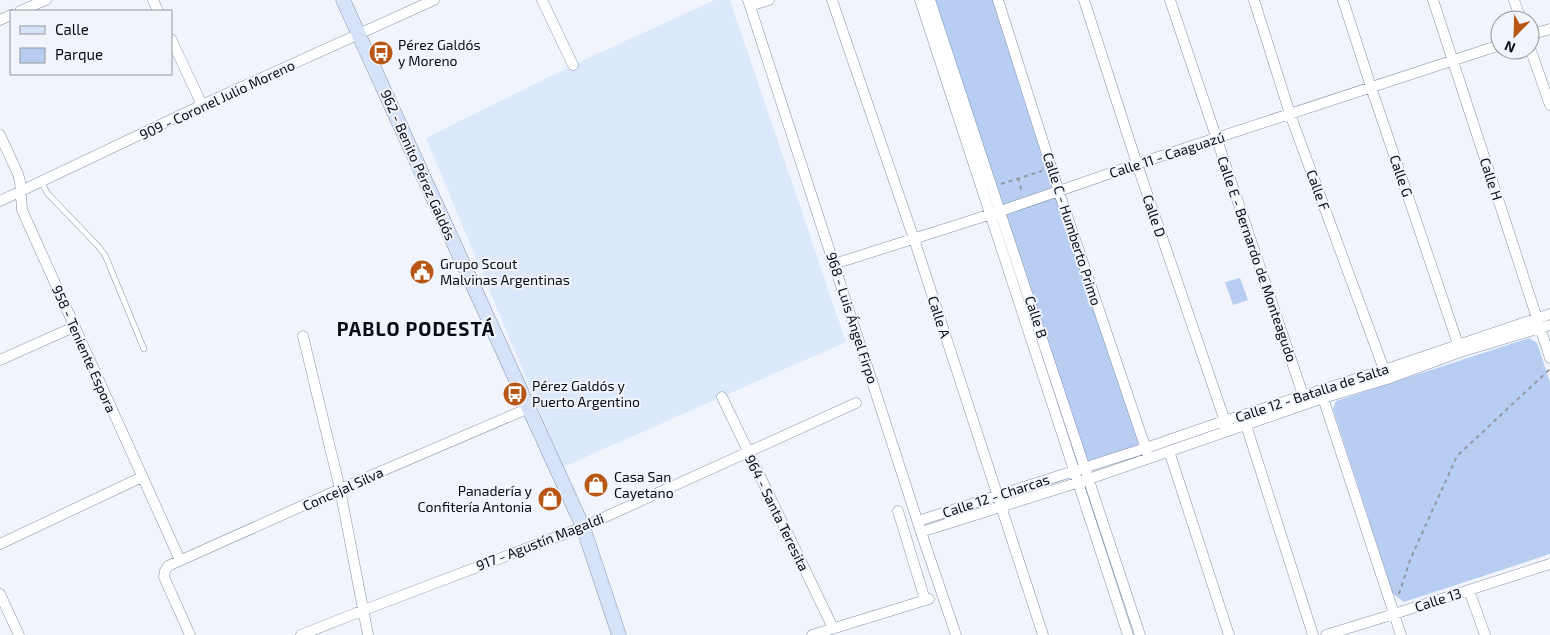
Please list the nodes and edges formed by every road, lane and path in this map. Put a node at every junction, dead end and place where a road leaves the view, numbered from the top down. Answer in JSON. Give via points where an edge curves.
{"nodes":[{"id":1,"x":46,"y":0,"type":"edge"},
{"id":2,"x":344,"y":0,"type":"edge"},
{"id":3,"x":434,"y":0,"type":"edge"},
{"id":4,"x":542,"y":0,"type":"edge"},
{"id":5,"x":770,"y":0,"type":"edge"},
{"id":6,"x":832,"y":0,"type":"edge"},
{"id":7,"x":920,"y":0,"type":"edge"},
{"id":8,"x":930,"y":0,"type":"edge"},
{"id":9,"x":998,"y":0,"type":"edge"},
{"id":10,"x":1084,"y":0,"type":"edge"},
{"id":11,"x":1170,"y":0,"type":"edge"},
{"id":12,"x":1254,"y":0,"type":"edge"},
{"id":13,"x":1343,"y":0,"type":"edge"},
{"id":14,"x":1433,"y":0,"type":"edge"},
{"id":15,"x":749,"y":3,"type":"edge"},
{"id":16,"x":22,"y":10,"type":"edge"},
{"id":17,"x":359,"y":35,"type":"junction"},
{"id":18,"x":172,"y":41,"type":"edge"},
{"id":19,"x":1490,"y":49,"type":"edge"},
{"id":20,"x":1534,"y":60,"type":"edge"},
{"id":21,"x":1453,"y":62,"type":"junction"},
{"id":22,"x":573,"y":66,"type":"dead end"},
{"id":23,"x":1371,"y":87,"type":"junction"},
{"id":24,"x":202,"y":105,"type":"junction"},
{"id":25,"x":1550,"y":105,"type":"edge"},
{"id":26,"x":1290,"y":114,"type":"junction"},
{"id":27,"x":0,"y":135,"type":"edge"},
{"id":28,"x":1216,"y":138,"type":"junction"},
{"id":29,"x":1137,"y":164,"type":"junction"},
{"id":30,"x":1051,"y":168,"type":"junction"},
{"id":31,"x":1018,"y":178,"type":"junction"},
{"id":32,"x":41,"y":181,"type":"junction"},
{"id":33,"x":993,"y":186,"type":"junction"},
{"id":34,"x":20,"y":191,"type":"junction"},
{"id":35,"x":1059,"y":192,"type":"junction"},
{"id":36,"x":0,"y":200,"type":"edge"},
{"id":37,"x":1025,"y":202,"type":"junction"},
{"id":38,"x":996,"y":212,"type":"junction"},
{"id":39,"x":914,"y":239,"type":"junction"},
{"id":40,"x":834,"y":264,"type":"junction"},
{"id":41,"x":1550,"y":314,"type":"edge"},
{"id":42,"x":1536,"y":318,"type":"junction"},
{"id":43,"x":1550,"y":325,"type":"edge"},
{"id":44,"x":74,"y":327,"type":"junction"},
{"id":45,"x":1540,"y":329,"type":"junction"},
{"id":46,"x":303,"y":336,"type":"dead end"},
{"id":47,"x":144,"y":349,"type":"dead end"},
{"id":48,"x":1459,"y":349,"type":"junction"},
{"id":49,"x":1550,"y":358,"type":"edge"},
{"id":50,"x":0,"y":360,"type":"edge"},
{"id":51,"x":1550,"y":369,"type":"edge"},
{"id":52,"x":1385,"y":374,"type":"junction"},
{"id":53,"x":722,"y":397,"type":"dead end"},
{"id":54,"x":1322,"y":398,"type":"junction"},
{"id":55,"x":1305,"y":400,"type":"junction"},
{"id":56,"x":856,"y":403,"type":"dead end"},
{"id":57,"x":529,"y":408,"type":"junction"},
{"id":58,"x":1246,"y":425,"type":"junction"},
{"id":59,"x":1226,"y":426,"type":"junction"},
{"id":60,"x":1169,"y":451,"type":"junction"},
{"id":61,"x":748,"y":453,"type":"junction"},
{"id":62,"x":1147,"y":453,"type":"junction"},
{"id":63,"x":1080,"y":469,"type":"junction"},
{"id":64,"x":142,"y":477,"type":"junction"},
{"id":65,"x":1089,"y":479,"type":"junction"},
{"id":66,"x":1078,"y":482,"type":"junction"},
{"id":67,"x":340,"y":489,"type":"junction"},
{"id":68,"x":998,"y":496,"type":"junction"},
{"id":69,"x":1000,"y":507,"type":"junction"},
{"id":70,"x":898,"y":511,"type":"dead end"},
{"id":71,"x":918,"y":521,"type":"junction"},
{"id":72,"x":583,"y":527,"type":"junction"},
{"id":73,"x":921,"y":532,"type":"junction"},
{"id":74,"x":0,"y":544,"type":"edge"},
{"id":75,"x":180,"y":560,"type":"junction"},
{"id":76,"x":1550,"y":565,"type":"edge"},
{"id":77,"x":1469,"y":590,"type":"junction"},
{"id":78,"x":0,"y":594,"type":"edge"},
{"id":79,"x":364,"y":610,"type":"junction"},
{"id":80,"x":1394,"y":614,"type":"junction"},
{"id":81,"x":833,"y":628,"type":"junction"},
{"id":82,"x":19,"y":635,"type":"edge"},
{"id":83,"x":190,"y":635,"type":"edge"},
{"id":84,"x":301,"y":635,"type":"edge"},
{"id":85,"x":368,"y":635,"type":"edge"},
{"id":86,"x":618,"y":635,"type":"edge"},
{"id":87,"x":812,"y":635,"type":"edge"},
{"id":88,"x":956,"y":635,"type":"edge"},
{"id":89,"x":1043,"y":635,"type":"edge"},
{"id":90,"x":1128,"y":635,"type":"edge"},
{"id":91,"x":1140,"y":635,"type":"edge"},
{"id":92,"x":1229,"y":635,"type":"edge"},
{"id":93,"x":1314,"y":635,"type":"edge"},
{"id":94,"x":1326,"y":635,"type":"edge"},
{"id":95,"x":1401,"y":635,"type":"edge"},
{"id":96,"x":1484,"y":635,"type":"edge"}],
"edges":[{"from":1,"to":16,"type":"street"},
{"from":2,"to":17,"type":"main road","name":"962 - Benito Pérez Galdós"},
{"from":3,"to":17,"type":"street","name":"909 - Coronel Julio Moreno"},
{"from":4,"to":22,"type":"street"},
{"from":5,"to":15,"type":"street"},
{"from":6,"to":39,"type":"street","name":"Calle A"},
{"from":7,"to":38,"type":"street","name":"Calle B"},
{"from":8,"to":33,"type":"street","name":"Calle B"},
{"from":9,"to":30,"type":"street","name":"Calle C - Humberto Primo"},
{"from":10,"to":29,"type":"street","name":"Calle D"},
{"from":11,"to":28,"type":"street","name":"Calle E - Bernardo de Monteagudo"},
{"from":12,"to":26,"type":"street","name":"Calle F"},
{"from":13,"to":23,"type":"street","name":"Calle G"},
{"from":14,"to":21,"type":"street","name":"Calle H"},
{"from":15,"to":40,"type":"street","name":"968 - Luis Ángel Firpo"},
{"from":17,"to":24,"type":"street","name":"909 - Coronel Julio Moreno"},
{"from":17,"to":57,"type":"main road","name":"962 - Benito Pérez Galdós"},
{"from":18,"to":24,"type":"street"},
{"from":19,"to":21,"type":"street","name":"Calle 11 - Caaguazú"},
{"from":20,"to":25,"type":"street"},
{"from":21,"to":23,"type":"street","name":"Calle 11 - Caaguazú"},
{"from":21,"to":42,"type":"street","name":"Calle H"},
{"from":23,"to":26,"type":"street","name":"Calle 11 - Caaguazú"},
{"from":23,"to":48,"type":"street","name":"Calle G"},
{"from":24,"to":32,"type":"street","name":"909 - Coronel Julio Moreno"},
{"from":26,"to":28,"type":"street","name":"Calle 11 - Caaguazú"},
{"from":26,"to":52,"type":"street","name":"Calle F"},
{"from":27,"to":34,"type":"street","name":"958 - Teniente Espora","via":[[18,174]]},
{"from":28,"to":29,"type":"street","name":"Calle 11 - Caaguazú"},
{"from":28,"to":55,"type":"street","name":"Calle E - Bernardo de Monteagudo"},
{"from":29,"to":35,"type":"street","name":"Calle 11 - Caaguazú"},
{"from":29,"to":59,"type":"street","name":"Calle D"},
{"from":30,"to":31,"type":"path"},
{"from":30,"to":35,"type":"street","name":"Calle C - Humberto Primo"},
{"from":31,"to":33,"type":"path"},
{"from":31,"to":37,"type":"path"},
{"from":32,"to":34,"type":"street","name":"909 - Coronel Julio Moreno"},
{"from":32,"to":47,"type":"lane","via":[[48,194],[105,254]]},
{"from":33,"to":38,"type":"street","name":"Calle B"},
{"from":34,"to":36,"type":"street","name":"909 - Coronel Julio Moreno"},
{"from":34,"to":44,"type":"street","name":"958 - Teniente Espora","via":[[22,210]]},
{"from":35,"to":37,"type":"street","name":"Calle 11 - Caaguazú"},
{"from":35,"to":62,"type":"street","name":"Calle C - Humberto Primo"},
{"from":37,"to":38,"type":"street","name":"Calle 11 - Caaguazú"},
{"from":38,"to":39,"type":"street","name":"Calle 11 - Caaguazú"},
{"from":38,"to":63,"type":"street","name":"Calle B"},
{"from":39,"to":40,"type":"street","name":"Calle 11 - Caaguazú"},
{"from":39,"to":68,"type":"street","name":"Calle A"},
{"from":40,"to":71,"type":"street","name":"968 - Luis Ángel Firpo"},
{"from":41,"to":42,"type":"street","name":"Calle 12 - Batalla de Salta"},
{"from":42,"to":45,"type":"street","name":"Calle H"},
{"from":42,"to":48,"type":"street","name":"Calle 12 - Batalla de Salta"},
{"from":43,"to":45,"type":"street","name":"Calle 12 - Batalla de Salta"},
{"from":44,"to":50,"type":"street"},
{"from":44,"to":64,"type":"street","name":"958 - Teniente Espora"},
{"from":45,"to":48,"type":"street","name":"Calle 12 - Batalla de Salta"},
{"from":45,"to":49,"type":"street","name":"Calle H"},
{"from":46,"to":67,"type":"street"},
{"from":48,"to":52,"type":"street","name":"Calle 12 - Batalla de Salta"},
{"from":51,"to":80,"type":"path","via":[[1457,456],[1410,560]]},
{"from":52,"to":54,"type":"street","name":"Calle 12 - Batalla de Salta"},
{"from":52,"to":55,"type":"street","name":"Calle 12 - Batalla de Salta"},
{"from":53,"to":61,"type":"street","name":"964 - Santa Teresita"},
{"from":54,"to":55,"type":"street","name":"Calle 12 - Batalla de Salta"},
{"from":54,"to":80,"type":"street"},
{"from":55,"to":58,"type":"street","name":"Calle 12 - Batalla de Salta"},
{"from":55,"to":59,"type":"street","name":"Calle 12 - Batalla de Salta"},
{"from":56,"to":61,"type":"street","name":"917 - Agustín Magaldi"},
{"from":57,"to":67,"type":"street","name":"Concejal Silva"},
{"from":57,"to":72,"type":"main road","name":"962 - Benito Pérez Galdós"},
{"from":58,"to":59,"type":"street","name":"Calle 12 - Batalla de Salta"},
{"from":58,"to":93,"type":"street"},
{"from":59,"to":60,"type":"street","name":"Calle 12 - Batalla de Salta"},
{"from":59,"to":62,"type":"street","name":"Calle 12 - Batalla de Salta"},
{"from":60,"to":62,"type":"street","name":"Calle 12 - Batalla de Salta"},
{"from":60,"to":92,"type":"street"},
{"from":61,"to":72,"type":"street","name":"917 - Agustín Magaldi"},
{"from":61,"to":81,"type":"street","name":"964 - Santa Teresita"},
{"from":62,"to":63,"type":"street","name":"Calle 12 - Batalla de Salta"},
{"from":62,"to":65,"type":"street","name":"Calle 12 - Batalla de Salta"},
{"from":63,"to":65,"type":"street","name":"Calle B"},
{"from":63,"to":66,"type":"street","name":"Calle B"},
{"from":63,"to":68,"type":"street","name":"Calle 12 - Charcas"},
{"from":64,"to":74,"type":"street"},
{"from":64,"to":75,"type":"street","name":"958 - Teniente Espora"},
{"from":65,"to":66,"type":"street","name":"Calle 12 - Batalla de Salta"},
{"from":65,"to":91,"type":"street","name":"Calle B"},
{"from":66,"to":69,"type":"street","name":"Calle 12 - Charcas"},
{"from":66,"to":90,"type":"street","name":"Calle B"},
{"from":67,"to":75,"type":"street","name":"Concejal Silva"},
{"from":67,"to":79,"type":"street"},
{"from":68,"to":69,"type":"street","name":"Calle A"},
{"from":68,"to":71,"type":"street","name":"Calle 12 - Charcas"},
{"from":69,"to":73,"type":"street","name":"Calle 12 - Charcas"},
{"from":69,"to":89,"type":"street","name":"Calle A"},
{"from":70,"to":81,"type":"street","via":[[927,599]]},
{"from":71,"to":73,"type":"street","name":"968 - Luis Ángel Firpo"},
{"from":72,"to":79,"type":"street","name":"917 - Agustín Magaldi"},
{"from":72,"to":86,"type":"main road","name":"962 - Benito Pérez Galdós"},
{"from":73,"to":88,"type":"street","name":"968 - Luis Ángel Firpo"},
{"from":75,"to":83,"type":"street","name":"Concejal Silva","via":[[168,566],[164,577]]},
{"from":76,"to":77,"type":"street","name":"Calle 13"},
{"from":77,"to":80,"type":"street","name":"Calle 13"},
{"from":77,"to":96,"type":"street"},
{"from":78,"to":82,"type":"street"},
{"from":79,"to":84,"type":"street","name":"917 - Agustín Magaldi"},
{"from":79,"to":85,"type":"street"},
{"from":80,"to":94,"type":"street","name":"Calle 13"},
{"from":80,"to":95,"type":"street"},
{"from":81,"to":87,"type":"street"}]}
